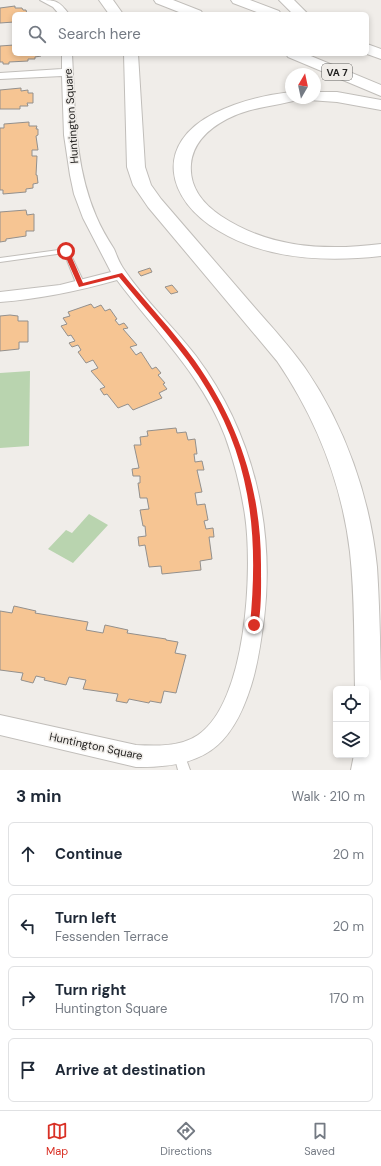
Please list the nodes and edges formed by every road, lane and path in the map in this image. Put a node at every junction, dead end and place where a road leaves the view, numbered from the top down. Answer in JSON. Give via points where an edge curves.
{"nodes":[{"id":1,"x":45,"y":0,"type":"edge"},
{"id":2,"x":106,"y":0,"type":"edge"},
{"id":3,"x":161,"y":0,"type":"edge"},
{"id":4,"x":238,"y":0,"type":"edge"},
{"id":5,"x":286,"y":0,"type":"edge"},
{"id":6,"x":62,"y":12,"type":"edge"},
{"id":7,"x":115,"y":12,"type":"edge"},
{"id":8,"x":191,"y":12,"type":"edge"},
{"id":9,"x":269,"y":12,"type":"edge"},
{"id":10,"x":299,"y":12,"type":"edge"},
{"id":11,"x":369,"y":50,"type":"edge"},
{"id":12,"x":381,"y":55,"type":"edge"},
{"id":13,"x":66,"y":56,"type":"edge"},
{"id":14,"x":131,"y":56,"type":"edge"},
{"id":15,"x":298,"y":56,"type":"edge"},
{"id":16,"x":68,"y":72,"type":"junction"},
{"id":17,"x":0,"y":76,"type":"edge"},
{"id":18,"x":381,"y":91,"type":"edge"},
{"id":19,"x":321,"y":97,"type":"edge"},
{"id":20,"x":285,"y":98,"type":"edge"},
{"id":21,"x":381,"y":105,"type":"edge"},
{"id":22,"x":381,"y":250,"type":"edge"},
{"id":23,"x":0,"y":260,"type":"edge"},
{"id":24,"x":120,"y":274,"type":"junction"},
{"id":25,"x":81,"y":285,"type":"junction"},
{"id":26,"x":0,"y":297,"type":"edge"},
{"id":27,"x":381,"y":693,"type":"edge"},
{"id":28,"x":369,"y":722,"type":"edge"},
{"id":29,"x":0,"y":725,"type":"edge"},
{"id":30,"x":369,"y":757,"type":"edge"},
{"id":31,"x":182,"y":762,"type":"edge"}],
"edges":[{"from":1,"to":6,"type":"street","via":[[57,5]]},
{"from":2,"to":7,"type":"main road"},
{"from":3,"to":8,"type":"main road"},
{"from":4,"to":9,"type":"main road"},
{"from":5,"to":10,"type":"main road"},
{"from":11,"to":12,"type":"main road"},
{"from":13,"to":16,"type":"street","name":"Huntington Square"},
{"from":14,"to":28,"type":"main road","via":[[135,158],[142,185],[154,203],[285,356],[303,381],[321,413],[344,470],[358,525],[364,564],[368,606]]},
{"from":15,"to":18,"type":"main road","number":"VA 7"},
{"from":16,"to":17,"type":"street"},
{"from":16,"to":24,"type":"street","name":"Huntington Square","via":[[71,151],[79,189],[88,213]]},
{"from":19,"to":21,"type":"main road","via":[[337,97]]},
{"from":20,"to":22,"type":"main road","via":[[257,102],[233,110],[211,121],[195,135],[182,160],[182,178],[190,196],[217,222],[270,246],[330,254]]},
{"from":23,"to":25,"type":"lane","via":[[66,251]]},
{"from":24,"to":25,"type":"street"},
{"from":24,"to":31,"type":"street","name":"Huntington Square","via":[[192,362],[229,423],[242,456],[258,541],[258,588],[254,625],[236,704],[224,726]]},
{"from":25,"to":26,"type":"street","via":[[33,295]]},
{"from":27,"to":30,"type":"main road"},
{"from":29,"to":31,"type":"street","name":"Huntington Square","via":[[136,756]]}]}
